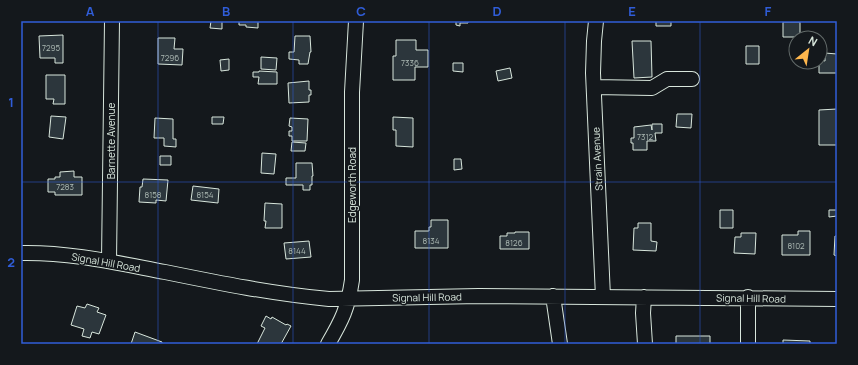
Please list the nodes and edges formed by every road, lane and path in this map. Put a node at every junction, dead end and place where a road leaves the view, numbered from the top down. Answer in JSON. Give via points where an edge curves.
{"nodes":[{"id":1,"x":112,"y":21,"type":"edge"},
{"id":2,"x":356,"y":21,"type":"edge"},
{"id":3,"x":596,"y":21,"type":"edge"},
{"id":4,"x":692,"y":79,"type":"dead end"},
{"id":5,"x":594,"y":87,"type":"junction"},
{"id":6,"x":21,"y":253,"type":"edge"},
{"id":7,"x":109,"y":261,"type":"junction"},
{"id":8,"x":553,"y":296,"type":"junction"},
{"id":9,"x":603,"y":297,"type":"junction"},
{"id":10,"x":644,"y":297,"type":"junction"},
{"id":11,"x":748,"y":297,"type":"junction"},
{"id":12,"x":837,"y":298,"type":"edge"},
{"id":13,"x":349,"y":299,"type":"junction"},
{"id":14,"x":328,"y":344,"type":"edge"},
{"id":15,"x":560,"y":344,"type":"edge"},
{"id":16,"x":646,"y":344,"type":"edge"},
{"id":17,"x":748,"y":344,"type":"edge"}],
"edges":[{"from":1,"to":7,"type":"street","name":"Barnette Avenue"},
{"from":2,"to":13,"type":"street","name":"Edgeworth Road","via":[[352,92],[352,280]]},
{"from":3,"to":5,"type":"street","name":"Strain Avenue"},
{"from":4,"to":5,"type":"street","via":[[667,79],[652,88]]},
{"from":5,"to":9,"type":"street","name":"Strain Avenue"},
{"from":6,"to":7,"type":"street","name":"Signal Hill Road","via":[[59,254]]},
{"from":7,"to":13,"type":"street","name":"Signal Hill Road","via":[[305,297]]},
{"from":8,"to":9,"type":"street","name":"Signal Hill Road"},
{"from":8,"to":13,"type":"street","name":"Signal Hill Road"},
{"from":8,"to":15,"type":"street"},
{"from":9,"to":10,"type":"street","name":"Signal Hill Road"},
{"from":10,"to":11,"type":"street","name":"Signal Hill Road"},
{"from":10,"to":16,"type":"street"},
{"from":11,"to":12,"type":"street","name":"Signal Hill Road"},
{"from":11,"to":17,"type":"street"},
{"from":13,"to":14,"type":"street","name":"Edgeworth Road","via":[[341,322]]}]}
